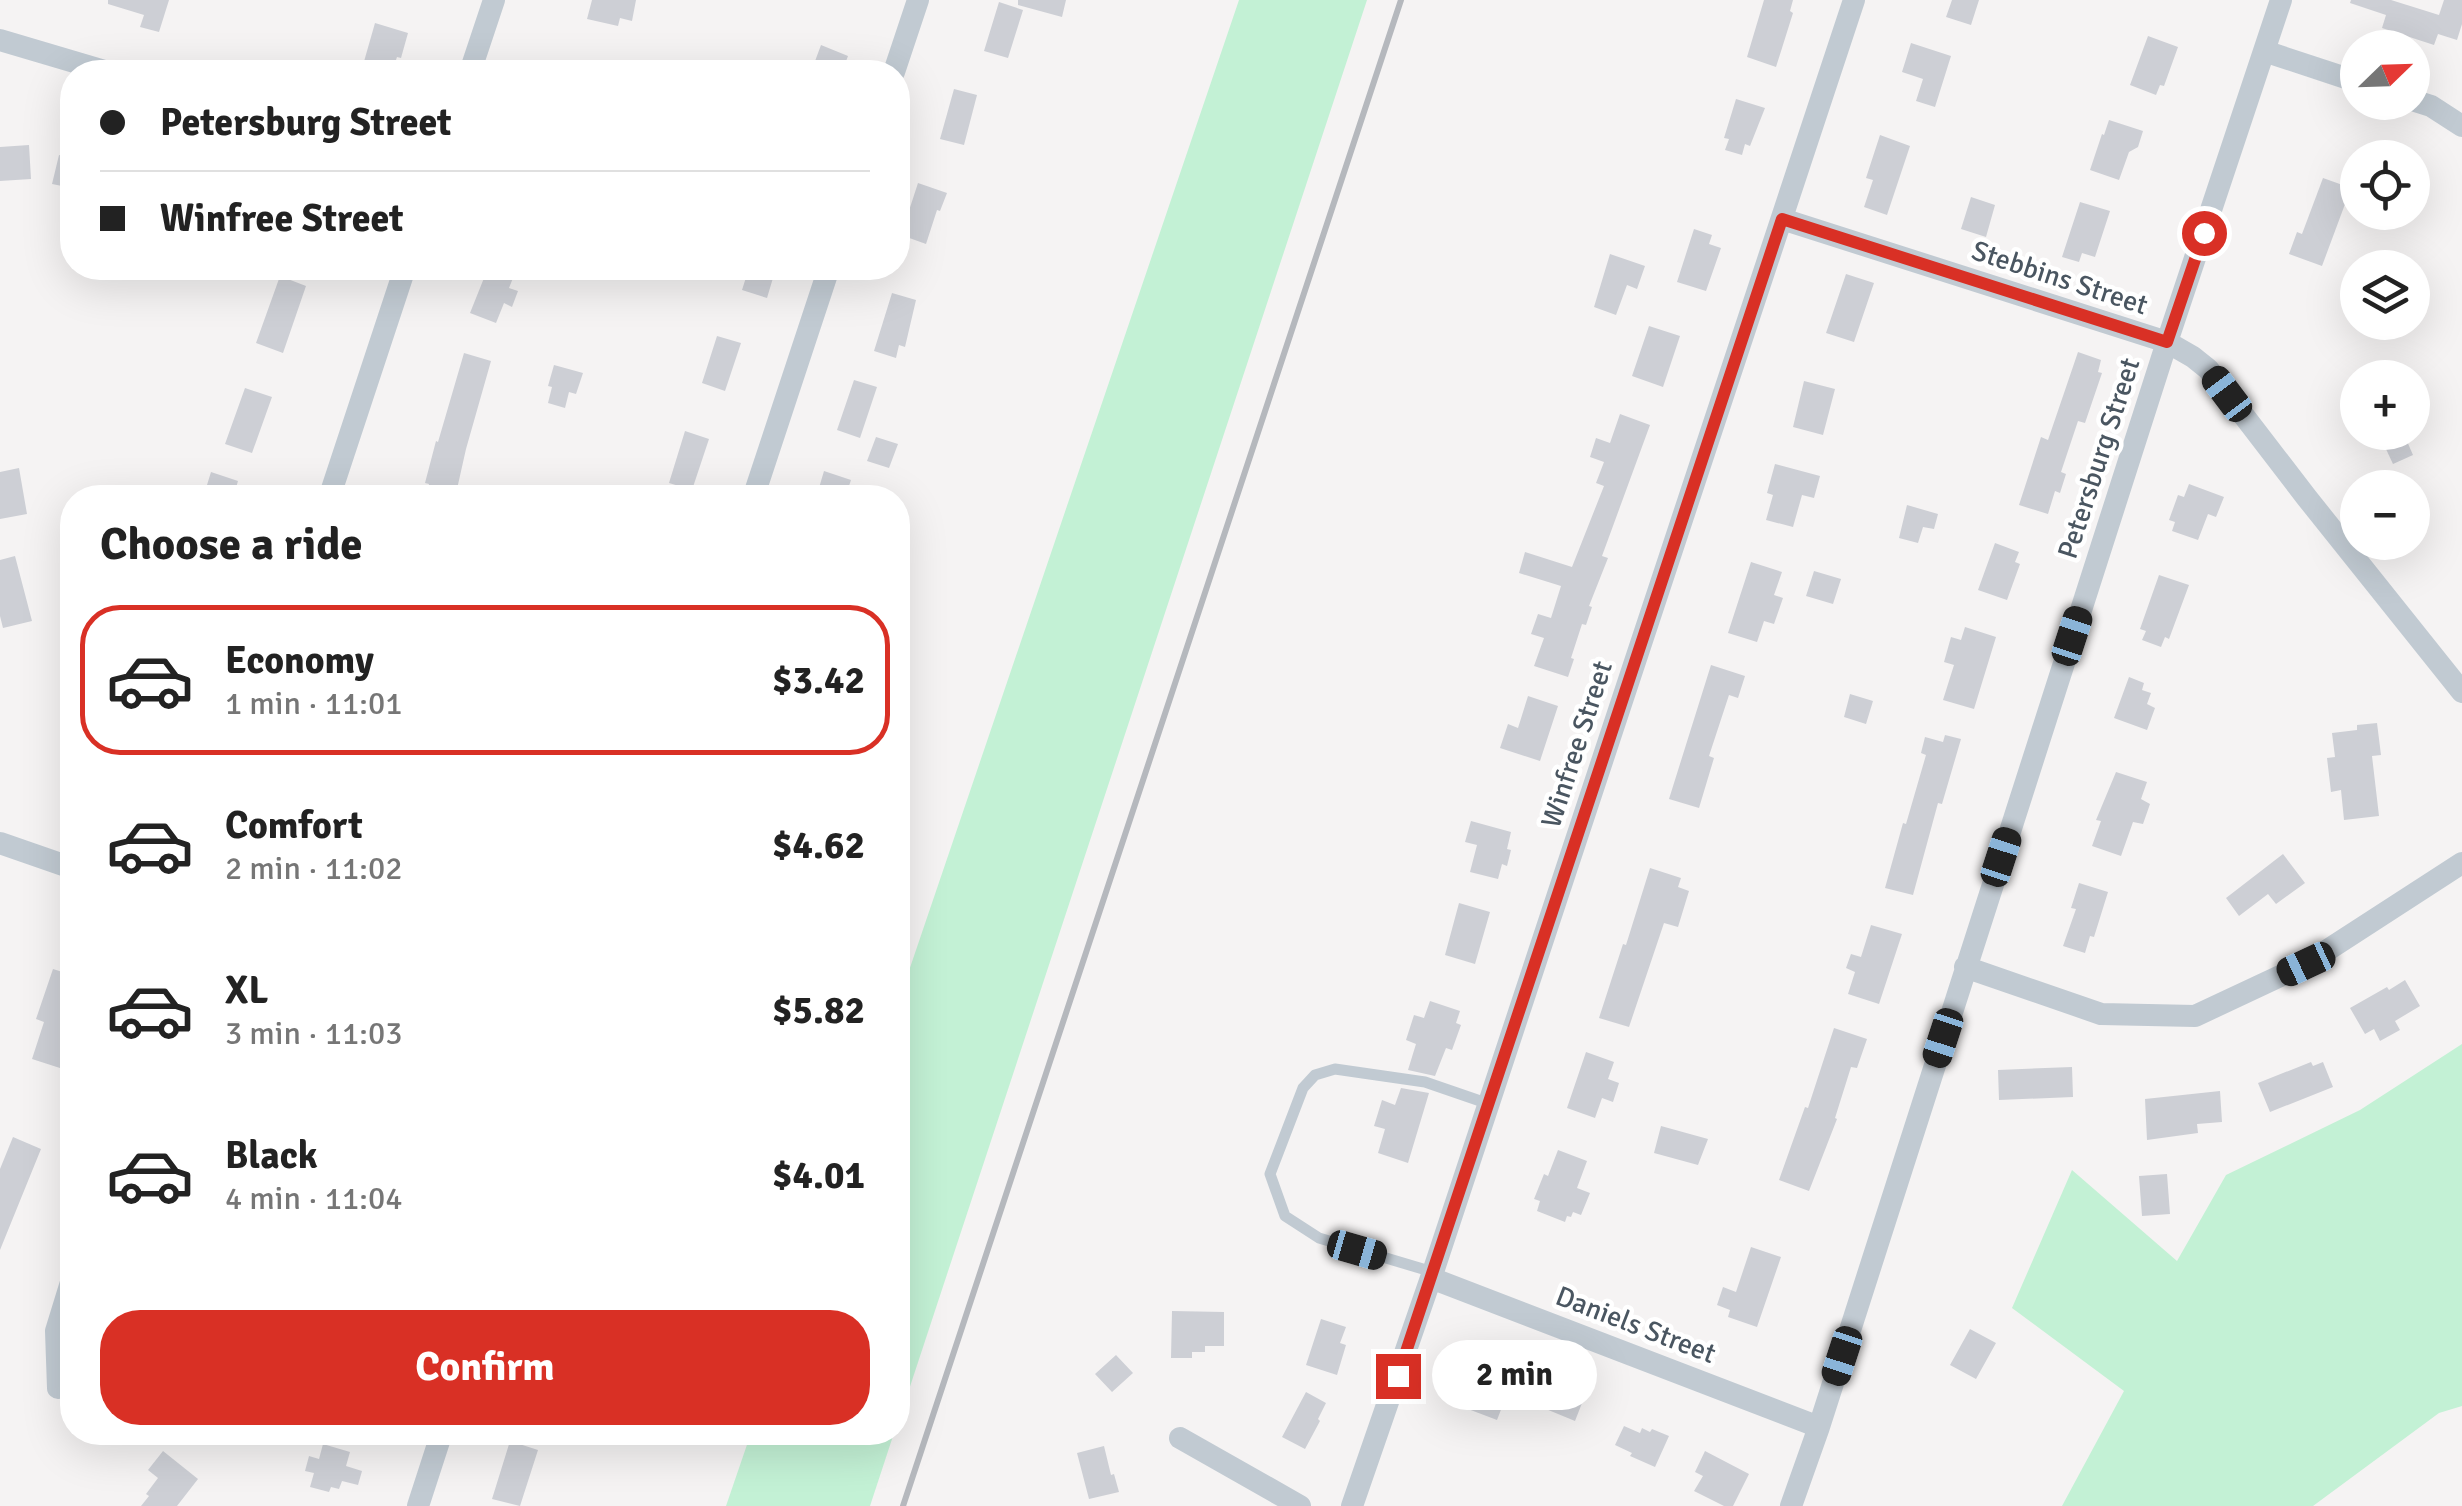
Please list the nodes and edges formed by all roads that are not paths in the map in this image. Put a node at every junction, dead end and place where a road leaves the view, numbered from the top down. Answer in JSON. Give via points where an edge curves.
{"nodes":[{"id":1,"x":494,"y":0,"type":"edge"},
{"id":2,"x":918,"y":0,"type":"edge"},
{"id":3,"x":1854,"y":0,"type":"edge"},
{"id":4,"x":2281,"y":0,"type":"edge"},
{"id":5,"x":0,"y":40,"type":"edge"},
{"id":6,"x":2264,"y":51,"type":"junction"},
{"id":7,"x":68,"y":60,"type":"edge"},
{"id":8,"x":474,"y":60,"type":"edge"},
{"id":9,"x":898,"y":60,"type":"edge"},
{"id":10,"x":2340,"y":76,"type":"edge"},
{"id":11,"x":2430,"y":106,"type":"edge"},
{"id":12,"x":2462,"y":126,"type":"edge"},
{"id":13,"x":1782,"y":219,"type":"junction"},
{"id":14,"x":401,"y":280,"type":"edge"},
{"id":15,"x":825,"y":280,"type":"edge"},
{"id":16,"x":2167,"y":342,"type":"junction"},
{"id":17,"x":332,"y":485,"type":"edge"},
{"id":18,"x":757,"y":485,"type":"edge"},
{"id":19,"x":2462,"y":692,"type":"edge"},
{"id":20,"x":0,"y":843,"type":"edge"},
{"id":21,"x":60,"y":864,"type":"edge"},
{"id":22,"x":2462,"y":864,"type":"edge"},
{"id":23,"x":1965,"y":967,"type":"junction"},
{"id":24,"x":1489,"y":1104,"type":"junction"},
{"id":25,"x":1432,"y":1275,"type":"junction"},
{"id":26,"x":60,"y":1318,"type":"edge"},
{"id":27,"x":58,"y":1388,"type":"dead end"},
{"id":28,"x":1819,"y":1427,"type":"junction"},
{"id":29,"x":1180,"y":1438,"type":"dead end"},
{"id":30,"x":438,"y":1445,"type":"edge"},
{"id":31,"x":418,"y":1506,"type":"edge"},
{"id":32,"x":1300,"y":1506,"type":"edge"},
{"id":33,"x":1352,"y":1506,"type":"edge"},
{"id":34,"x":1791,"y":1506,"type":"edge"}],
"edges":[{"from":1,"to":8,"type":"street"},
{"from":2,"to":9,"type":"street"},
{"from":3,"to":13,"type":"street","name":"Winfree Street"},
{"from":4,"to":6,"type":"street","name":"Petersburg Street"},
{"from":5,"to":7,"type":"street"},
{"from":6,"to":10,"type":"street"},
{"from":6,"to":16,"type":"street","name":"Petersburg Street"},
{"from":11,"to":12,"type":"street"},
{"from":13,"to":16,"type":"street","name":"Stebbins Street"},
{"from":13,"to":24,"type":"street","name":"Winfree Street"},
{"from":14,"to":17,"type":"street"},
{"from":15,"to":18,"type":"street"},
{"from":16,"to":19,"type":"street","name":"Stebbins Street","via":[[2208,369]]},
{"from":16,"to":23,"type":"street","name":"Petersburg Street"},
{"from":20,"to":21,"type":"street"},
{"from":22,"to":23,"type":"street","via":[[2306,964],[2195,1016],[2101,1014]]},
{"from":23,"to":28,"type":"street","name":"Petersburg Street"},
{"from":24,"to":25,"type":"street","name":"Winfree Street"},
{"from":24,"to":25,"type":"lane","via":[[1425,1082],[1335,1070],[1315,1074],[1303,1088],[1270,1174],[1284,1216],[1319,1238]]},
{"from":25,"to":28,"type":"street","name":"Daniels Street"},
{"from":25,"to":33,"type":"street","name":"Winfree Street"},
{"from":26,"to":27,"type":"street"},
{"from":28,"to":34,"type":"street","name":"Petersburg Street"},
{"from":29,"to":32,"type":"street"},
{"from":30,"to":31,"type":"street"}]}
